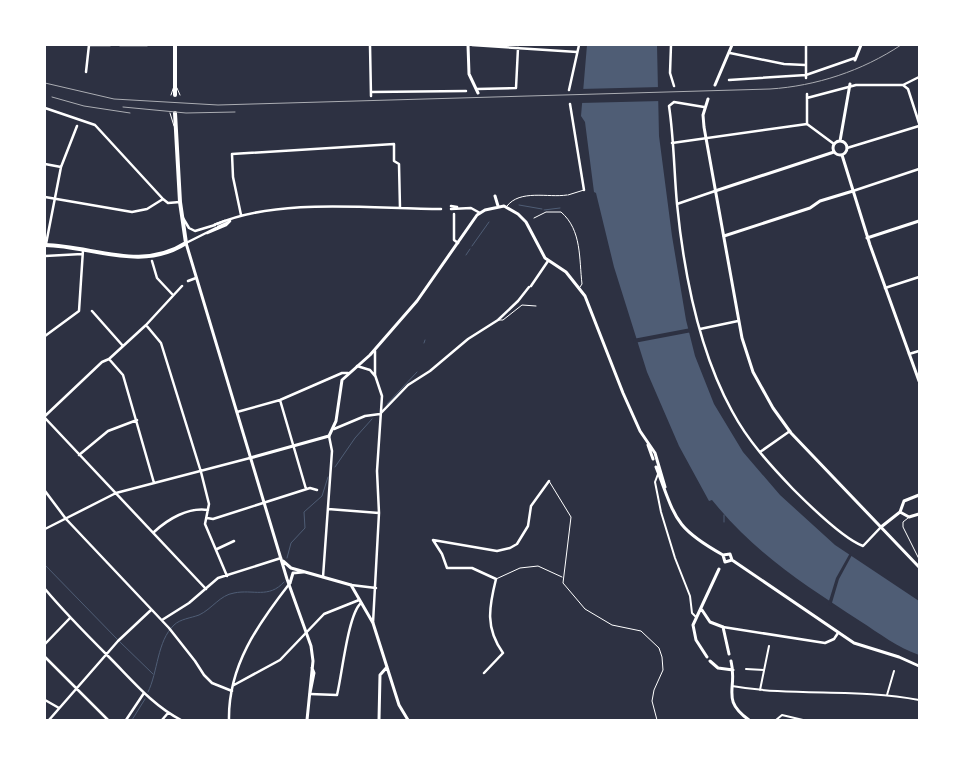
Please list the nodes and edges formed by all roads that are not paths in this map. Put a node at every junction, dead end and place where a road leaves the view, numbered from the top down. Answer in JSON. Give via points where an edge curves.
{"nodes":[{"id":1,"x":89,"y":45,"type":"edge"},
{"id":2,"x":110,"y":45,"type":"edge"},
{"id":3,"x":120,"y":45,"type":"edge"},
{"id":4,"x":148,"y":45,"type":"edge"},
{"id":5,"x":175,"y":45,"type":"edge"},
{"id":6,"x":370,"y":45,"type":"edge"},
{"id":7,"x":470,"y":45,"type":"edge"},
{"id":8,"x":579,"y":45,"type":"edge"},
{"id":9,"x":671,"y":45,"type":"edge"},
{"id":10,"x":732,"y":45,"type":"edge"},
{"id":11,"x":806,"y":45,"type":"edge"},
{"id":12,"x":862,"y":45,"type":"edge"},
{"id":13,"x":518,"y":48,"type":"junction"},
{"id":14,"x":576,"y":52,"type":"junction"},
{"id":15,"x":730,"y":53,"type":"junction"},
{"id":16,"x":855,"y":59,"type":"joint"},
{"id":17,"x":805,"y":65,"type":"junction"},
{"id":18,"x":86,"y":72,"type":"dead end"},
{"id":19,"x":806,"y":76,"type":"junction"},
{"id":20,"x":919,"y":77,"type":"edge"},
{"id":21,"x":729,"y":80,"type":"dead end"},
{"id":22,"x":715,"y":85,"type":"dead end"},
{"id":23,"x":903,"y":85,"type":"junction"},
{"id":24,"x":674,"y":86,"type":"dead end"},
{"id":25,"x":850,"y":86,"type":"junction"},
{"id":26,"x":569,"y":90,"type":"dead end"},
{"id":27,"x":466,"y":91,"type":"dead end"},
{"id":28,"x":478,"y":91,"type":"joint"},
{"id":29,"x":175,"y":95,"type":"dead end"},
{"id":30,"x":708,"y":99,"type":"dead end"},
{"id":31,"x":570,"y":104,"type":"dead end"},
{"id":32,"x":704,"y":107,"type":"junction"},
{"id":33,"x":45,"y":108,"type":"edge"},
{"id":34,"x":173,"y":113,"type":"dead end"},
{"id":35,"x":807,"y":124,"type":"junction"},
{"id":36,"x":919,"y":124,"type":"edge"},
{"id":37,"x":77,"y":126,"type":"dead end"},
{"id":38,"x":706,"y":138,"type":"junction"},
{"id":39,"x":840,"y":141,"type":"junction"},
{"id":40,"x":672,"y":143,"type":"junction"},
{"id":41,"x":834,"y":144,"type":"junction"},
{"id":42,"x":847,"y":148,"type":"junction"},
{"id":43,"x":834,"y":152,"type":"junction"},
{"id":44,"x":842,"y":155,"type":"junction"},
{"id":45,"x":45,"y":164,"type":"edge"},
{"id":46,"x":61,"y":167,"type":"junction"},
{"id":47,"x":919,"y":169,"type":"edge"},
{"id":48,"x":584,"y":190,"type":"joint"},
{"id":49,"x":715,"y":191,"type":"junction"},
{"id":50,"x":852,"y":191,"type":"junction"},
{"id":51,"x":495,"y":196,"type":"dead end"},
{"id":52,"x":45,"y":197,"type":"edge"},
{"id":53,"x":54,"y":197,"type":"junction"},
{"id":54,"x":163,"y":199,"type":"junction"},
{"id":55,"x":180,"y":202,"type":"junction"},
{"id":56,"x":677,"y":204,"type":"junction"},
{"id":57,"x":498,"y":206,"type":"junction"},
{"id":58,"x":506,"y":206,"type":"junction"},
{"id":59,"x":400,"y":208,"type":"junction"},
{"id":60,"x":461,"y":208,"type":"junction"},
{"id":61,"x":441,"y":209,"type":"dead end"},
{"id":62,"x":480,"y":213,"type":"junction"},
{"id":63,"x":454,"y":214,"type":"junction"},
{"id":64,"x":241,"y":215,"type":"junction"},
{"id":65,"x":182,"y":217,"type":"junction"},
{"id":66,"x":534,"y":218,"type":"dead end"},
{"id":67,"x":530,"y":220,"type":"dead end"},
{"id":68,"x":229,"y":221,"type":"junction"},
{"id":69,"x":919,"y":221,"type":"edge"},
{"id":70,"x":526,"y":222,"type":"junction"},
{"id":71,"x":204,"y":232,"type":"junction"},
{"id":72,"x":724,"y":236,"type":"junction"},
{"id":73,"x":868,"y":238,"type":"junction"},
{"id":74,"x":186,"y":242,"type":"junction"},
{"id":75,"x":458,"y":243,"type":"junction"},
{"id":76,"x":45,"y":244,"type":"edge"},
{"id":77,"x":82,"y":252,"type":"junction"},
{"id":78,"x":45,"y":256,"type":"edge"},
{"id":79,"x":152,"y":261,"type":"dead end"},
{"id":80,"x":548,"y":261,"type":"junction"},
{"id":81,"x":919,"y":277,"type":"edge"},
{"id":82,"x":196,"y":278,"type":"junction"},
{"id":83,"x":188,"y":281,"type":"dead end"},
{"id":84,"x":182,"y":286,"type":"dead end"},
{"id":85,"x":579,"y":288,"type":"junction"},
{"id":86,"x":885,"y":288,"type":"junction"},
{"id":87,"x":172,"y":294,"type":"junction"},
{"id":88,"x":536,"y":306,"type":"dead end"},
{"id":89,"x":92,"y":311,"type":"dead end"},
{"id":90,"x":498,"y":320,"type":"junction"},
{"id":91,"x":738,"y":321,"type":"junction"},
{"id":92,"x":146,"y":325,"type":"junction"},
{"id":93,"x":700,"y":329,"type":"junction"},
{"id":94,"x":45,"y":336,"type":"edge"},
{"id":95,"x":123,"y":346,"type":"junction"},
{"id":96,"x":375,"y":349,"type":"junction"},
{"id":97,"x":919,"y":350,"type":"edge"},
{"id":98,"x":909,"y":354,"type":"junction"},
{"id":99,"x":109,"y":359,"type":"junction"},
{"id":100,"x":357,"y":366,"type":"junction"},
{"id":101,"x":348,"y":373,"type":"junction"},
{"id":102,"x":375,"y":376,"type":"junction"},
{"id":103,"x":919,"y":381,"type":"edge"},
{"id":104,"x":280,"y":400,"type":"junction"},
{"id":105,"x":236,"y":412,"type":"junction"},
{"id":106,"x":380,"y":414,"type":"junction"},
{"id":107,"x":45,"y":417,"type":"edge"},
{"id":108,"x":136,"y":420,"type":"junction"},
{"id":109,"x":334,"y":429,"type":"junction"},
{"id":110,"x":790,"y":431,"type":"junction"},
{"id":111,"x":329,"y":436,"type":"junction"},
{"id":112,"x":648,"y":445,"type":"junction"},
{"id":113,"x":293,"y":447,"type":"junction"},
{"id":114,"x":760,"y":452,"type":"junction"},
{"id":115,"x":80,"y":455,"type":"junction"},
{"id":116,"x":250,"y":458,"type":"junction"},
{"id":117,"x":653,"y":459,"type":"dead end"},
{"id":118,"x":656,"y":467,"type":"dead end"},
{"id":119,"x":201,"y":472,"type":"junction"},
{"id":120,"x":659,"y":473,"type":"junction"},
{"id":121,"x":548,"y":481,"type":"joint"},
{"id":122,"x":154,"y":484,"type":"junction"},
{"id":123,"x":664,"y":486,"type":"junction"},
{"id":124,"x":306,"y":490,"type":"junction"},
{"id":125,"x":317,"y":490,"type":"dead end"},
{"id":126,"x":45,"y":491,"type":"edge"},
{"id":127,"x":116,"y":493,"type":"junction"},
{"id":128,"x":919,"y":495,"type":"edge"},
{"id":129,"x":265,"y":504,"type":"junction"},
{"id":130,"x":328,"y":509,"type":"junction"},
{"id":131,"x":208,"y":510,"type":"junction"},
{"id":132,"x":900,"y":512,"type":"junction"},
{"id":133,"x":379,"y":513,"type":"junction"},
{"id":134,"x":919,"y":514,"type":"edge"},
{"id":135,"x":909,"y":517,"type":"junction"},
{"id":136,"x":207,"y":518,"type":"junction"},
{"id":137,"x":66,"y":519,"type":"junction"},
{"id":138,"x":881,"y":527,"type":"junction"},
{"id":139,"x":45,"y":529,"type":"edge"},
{"id":140,"x":154,"y":532,"type":"junction"},
{"id":141,"x":234,"y":541,"type":"dead end"},
{"id":142,"x":216,"y":549,"type":"junction"},
{"id":143,"x":723,"y":555,"type":"junction"},
{"id":144,"x":282,"y":559,"type":"junction"},
{"id":145,"x":919,"y":559,"type":"edge"},
{"id":146,"x":732,"y":560,"type":"junction"},
{"id":147,"x":919,"y":566,"type":"edge"},
{"id":148,"x":720,"y":570,"type":"dead end"},
{"id":149,"x":306,"y":573,"type":"junction"},
{"id":150,"x":227,"y":576,"type":"junction"},
{"id":151,"x":322,"y":577,"type":"junction"},
{"id":152,"x":563,"y":577,"type":"junction"},
{"id":153,"x":496,"y":578,"type":"junction"},
{"id":154,"x":290,"y":583,"type":"junction"},
{"id":155,"x":352,"y":585,"type":"junction"},
{"id":156,"x":376,"y":588,"type":"junction"},
{"id":157,"x":45,"y":589,"type":"edge"},
{"id":158,"x":206,"y":589,"type":"junction"},
{"id":159,"x":360,"y":601,"type":"junction"},
{"id":160,"x":702,"y":609,"type":"junction"},
{"id":161,"x":152,"y":610,"type":"junction"},
{"id":162,"x":696,"y":617,"type":"junction"},
{"id":163,"x":70,"y":618,"type":"junction"},
{"id":164,"x":162,"y":620,"type":"junction"},
{"id":165,"x":373,"y":623,"type":"junction"},
{"id":166,"x":723,"y":627,"type":"junction"},
{"id":167,"x":307,"y":631,"type":"junction"},
{"id":168,"x":838,"y":633,"type":"junction"},
{"id":169,"x":45,"y":644,"type":"edge"},
{"id":170,"x":769,"y":646,"type":"dead end"},
{"id":171,"x":106,"y":654,"type":"junction"},
{"id":172,"x":729,"y":654,"type":"dead end"},
{"id":173,"x":707,"y":657,"type":"dead end"},
{"id":174,"x":45,"y":658,"type":"edge"},
{"id":175,"x":710,"y":661,"type":"dead end"},
{"id":176,"x":731,"y":661,"type":"dead end"},
{"id":177,"x":919,"y":666,"type":"edge"},
{"id":178,"x":387,"y":667,"type":"junction"},
{"id":179,"x":733,"y":668,"type":"junction"},
{"id":180,"x":746,"y":669,"type":"dead end"},
{"id":181,"x":764,"y":670,"type":"junction"},
{"id":182,"x":894,"y":671,"type":"dead end"},
{"id":183,"x":484,"y":673,"type":"dead end"},
{"id":184,"x":234,"y":684,"type":"junction"},
{"id":185,"x":732,"y":686,"type":"junction"},
{"id":186,"x":77,"y":688,"type":"junction"},
{"id":187,"x":760,"y":690,"type":"junction"},
{"id":188,"x":232,"y":691,"type":"junction"},
{"id":189,"x":145,"y":694,"type":"junction"},
{"id":190,"x":310,"y":694,"type":"junction"},
{"id":191,"x":887,"y":695,"type":"junction"},
{"id":192,"x":45,"y":700,"type":"edge"},
{"id":193,"x":919,"y":700,"type":"edge"},
{"id":194,"x":59,"y":708,"type":"junction"},
{"id":195,"x":168,"y":713,"type":"junction"},
{"id":196,"x":49,"y":720,"type":"edge"},
{"id":197,"x":108,"y":720,"type":"edge"},
{"id":198,"x":126,"y":720,"type":"edge"},
{"id":199,"x":162,"y":720,"type":"edge"},
{"id":200,"x":181,"y":720,"type":"edge"},
{"id":201,"x":229,"y":720,"type":"edge"},
{"id":202,"x":307,"y":720,"type":"edge"},
{"id":203,"x":379,"y":720,"type":"edge"},
{"id":204,"x":408,"y":720,"type":"edge"},
{"id":205,"x":657,"y":720,"type":"edge"},
{"id":206,"x":749,"y":720,"type":"edge"},
{"id":207,"x":776,"y":720,"type":"edge"},
{"id":208,"x":803,"y":720,"type":"edge"}],
"edges":[{"from":1,"to":2,"type":"street"},
{"from":1,"to":18,"type":"street"},
{"from":3,"to":4,"type":"street"},
{"from":5,"to":29,"type":"main road"},
{"from":6,"to":27,"type":"street","via":[[371,94]]},
{"from":7,"to":13,"type":"street"},
{"from":7,"to":28,"type":"street","via":[[470,74]]},
{"from":8,"to":14,"type":"street"},
{"from":9,"to":24,"type":"street","via":[[670,73]]},
{"from":10,"to":15,"type":"street"},
{"from":11,"to":17,"type":"street"},
{"from":12,"to":16,"type":"street"},
{"from":13,"to":14,"type":"street"},
{"from":13,"to":28,"type":"street","via":[[516,88]]},
{"from":14,"to":26,"type":"street"},
{"from":15,"to":17,"type":"street"},
{"from":15,"to":22,"type":"street"},
{"from":16,"to":19,"type":"street"},
{"from":17,"to":19,"type":"street"},
{"from":19,"to":21,"type":"street"},
{"from":20,"to":23,"type":"street"},
{"from":23,"to":25,"type":"street"},
{"from":23,"to":36,"type":"street","via":[[908,89]]},
{"from":25,"to":35,"type":"street","via":[[807,96]]},
{"from":25,"to":39,"type":"street"},
{"from":30,"to":32,"type":"street"},
{"from":31,"to":48,"type":"street"},
{"from":32,"to":38,"type":"street"},
{"from":32,"to":40,"type":"street","via":[[674,101],[669,106]]},
{"from":33,"to":54,"type":"street","via":[[94,125]]},
{"from":34,"to":55,"type":"main road"},
{"from":35,"to":38,"type":"street"},
{"from":35,"to":41,"type":"street"},
{"from":36,"to":42,"type":"street"},
{"from":37,"to":46,"type":"street"},
{"from":38,"to":40,"type":"street"},
{"from":38,"to":49,"type":"street"},
{"from":39,"to":41,"type":"street"},
{"from":39,"to":42,"type":"street"},
{"from":40,"to":56,"type":"street"},
{"from":41,"to":43,"type":"street"},
{"from":42,"to":44,"type":"street"},
{"from":43,"to":44,"type":"street"},
{"from":43,"to":49,"type":"street"},
{"from":44,"to":50,"type":"street"},
{"from":45,"to":46,"type":"street"},
{"from":46,"to":53,"type":"street"},
{"from":47,"to":50,"type":"street"},
{"from":48,"to":58,"type":"lane","via":[[567,195],[527,196],[514,199]]},
{"from":49,"to":56,"type":"street"},
{"from":49,"to":72,"type":"street"},
{"from":50,"to":72,"type":"street"},
{"from":50,"to":73,"type":"street"},
{"from":51,"to":57,"type":"street"},
{"from":52,"to":53,"type":"street"},
{"from":53,"to":54,"type":"street","via":[[132,212],[147,209]]},
{"from":53,"to":76,"type":"street"},
{"from":54,"to":55,"type":"street"},
{"from":55,"to":65,"type":"main road"},
{"from":56,"to":93,"type":"street"},
{"from":57,"to":58,"type":"street"},
{"from":57,"to":62,"type":"street"},
{"from":58,"to":70,"type":"street"},
{"from":59,"to":61,"type":"street"},
{"from":59,"to":64,"type":"street","via":[[328,207]]},
{"from":59,"to":64,"type":"street","via":[[399,168],[394,161],[394,144],[232,154]]},
{"from":60,"to":62,"type":"street","via":[[475,209]]},
{"from":60,"to":63,"type":"street"},
{"from":60,"to":63,"type":"street","via":[[451,209]]},
{"from":62,"to":75,"type":"street"},
{"from":63,"to":75,"type":"street","via":[[454,240]]},
{"from":64,"to":68,"type":"street"},
{"from":65,"to":71,"type":"street","via":[[190,230]]},
{"from":65,"to":74,"type":"main road"},
{"from":66,"to":85,"type":"lane","via":[[546,212],[561,212],[574,226],[582,284]]},
{"from":67,"to":70,"type":"lane"},
{"from":68,"to":71,"type":"street"},
{"from":68,"to":71,"type":"lane","via":[[215,224]]},
{"from":68,"to":71,"type":"street"},
{"from":69,"to":73,"type":"street"},
{"from":70,"to":80,"type":"street"},
{"from":71,"to":74,"type":"street"},
{"from":72,"to":91,"type":"street"},
{"from":73,"to":86,"type":"street"},
{"from":74,"to":77,"type":"main road","via":[[179,248],[142,257]]},
{"from":74,"to":82,"type":"street"},
{"from":75,"to":96,"type":"street","via":[[421,296]]},
{"from":76,"to":77,"type":"main road"},
{"from":77,"to":78,"type":"street"},
{"from":77,"to":94,"type":"street","via":[[79,311]]},
{"from":79,"to":87,"type":"street","via":[[157,278]]},
{"from":80,"to":85,"type":"street","via":[[566,272]]},
{"from":80,"to":90,"type":"street","via":[[518,301]]},
{"from":81,"to":86,"type":"street"},
{"from":82,"to":83,"type":"street"},
{"from":82,"to":105,"type":"street"},
{"from":84,"to":87,"type":"street"},
{"from":85,"to":112,"type":"street","via":[[591,309],[617,378]]},
{"from":86,"to":98,"type":"street"},
{"from":87,"to":92,"type":"street"},
{"from":88,"to":90,"type":"lane","via":[[522,305],[504,320]]},
{"from":89,"to":95,"type":"street"},
{"from":90,"to":106,"type":"street","via":[[408,385]]},
{"from":91,"to":93,"type":"street"},
{"from":91,"to":110,"type":"street","via":[[753,372]]},
{"from":92,"to":95,"type":"street"},
{"from":92,"to":119,"type":"street","via":[[161,343]]},
{"from":93,"to":114,"type":"street","via":[[707,356],[723,393]]},
{"from":95,"to":99,"type":"street"},
{"from":96,"to":100,"type":"street"},
{"from":96,"to":102,"type":"street"},
{"from":97,"to":98,"type":"street"},
{"from":98,"to":103,"type":"street"},
{"from":99,"to":107,"type":"street"},
{"from":99,"to":108,"type":"street","via":[[123,375]]},
{"from":100,"to":101,"type":"street"},
{"from":100,"to":102,"type":"street","via":[[370,370]]},
{"from":101,"to":104,"type":"street"},
{"from":101,"to":109,"type":"street","via":[[340,386]]},
{"from":102,"to":106,"type":"street","via":[[382,396]]},
{"from":104,"to":105,"type":"street"},
{"from":104,"to":113,"type":"street"},
{"from":105,"to":116,"type":"street"},
{"from":106,"to":109,"type":"street","via":[[365,416]]},
{"from":106,"to":133,"type":"street"},
{"from":107,"to":115,"type":"street"},
{"from":108,"to":115,"type":"street","via":[[108,431]]},
{"from":108,"to":122,"type":"street"},
{"from":109,"to":111,"type":"street"},
{"from":110,"to":114,"type":"street"},
{"from":110,"to":138,"type":"street"},
{"from":111,"to":113,"type":"street"},
{"from":111,"to":130,"type":"street","via":[[332,452]]},
{"from":112,"to":117,"type":"street"},
{"from":112,"to":123,"type":"street","via":[[660,466]]},
{"from":113,"to":116,"type":"street"},
{"from":113,"to":124,"type":"street"},
{"from":114,"to":138,"type":"street","via":[[802,498],[859,545],[863,546]]},
{"from":115,"to":127,"type":"street"},
{"from":116,"to":119,"type":"street"},
{"from":116,"to":129,"type":"street"},
{"from":118,"to":120,"type":"street"},
{"from":119,"to":122,"type":"street"},
{"from":119,"to":131,"type":"street"},
{"from":120,"to":123,"type":"street"},
{"from":120,"to":162,"type":"street","via":[[655,482],[661,512],[690,596],[692,613]]},
{"from":121,"to":152,"type":"lane","via":[[571,517]]},
{"from":121,"to":153,"type":"street","via":[[542,494],[534,500],[528,526],[517,544],[510,548],[497,550],[433,540],[447,568],[472,568]]},
{"from":122,"to":127,"type":"street"},
{"from":123,"to":143,"type":"street","via":[[672,511],[683,527]]},
{"from":124,"to":125,"type":"street"},
{"from":124,"to":129,"type":"street"},
{"from":126,"to":137,"type":"street"},
{"from":127,"to":137,"type":"street"},
{"from":127,"to":140,"type":"street"},
{"from":128,"to":132,"type":"street","via":[[904,501]]},
{"from":129,"to":136,"type":"street","via":[[214,519]]},
{"from":129,"to":144,"type":"street"},
{"from":130,"to":133,"type":"street"},
{"from":130,"to":151,"type":"street"},
{"from":131,"to":136,"type":"street"},
{"from":131,"to":140,"type":"street","via":[[171,518]]},
{"from":132,"to":135,"type":"street"},
{"from":132,"to":138,"type":"street"},
{"from":133,"to":156,"type":"street"},
{"from":134,"to":135,"type":"street"},
{"from":135,"to":145,"type":"lane","via":[[903,522],[903,527]]},
{"from":136,"to":142,"type":"street","via":[[205,524]]},
{"from":137,"to":139,"type":"street"},
{"from":137,"to":161,"type":"street"},
{"from":138,"to":147,"type":"street"},
{"from":140,"to":158,"type":"street"},
{"from":141,"to":142,"type":"street"},
{"from":142,"to":150,"type":"street"},
{"from":143,"to":146,"type":"street","via":[[730,554]]},
{"from":143,"to":146,"type":"street","via":[[725,562]]},
{"from":144,"to":149,"type":"street","via":[[289,567]]},
{"from":144,"to":150,"type":"street"},
{"from":144,"to":154,"type":"street","via":[[286,579]]},
{"from":146,"to":168,"type":"street"},
{"from":148,"to":160,"type":"street"},
{"from":149,"to":151,"type":"street"},
{"from":149,"to":154,"type":"street","via":[[293,574]]},
{"from":150,"to":158,"type":"street","via":[[218,578]]},
{"from":151,"to":155,"type":"street"},
{"from":152,"to":153,"type":"lane","via":[[538,566],[520,568]]},
{"from":152,"to":205,"type":"lane","via":[[567,590],[585,609],[612,625],[641,631],[659,648],[662,670],[652,701]]},
{"from":153,"to":183,"type":"street","via":[[490,611],[493,639],[503,653]]},
{"from":154,"to":167,"type":"street"},
{"from":154,"to":184,"type":"street","via":[[247,643]]},
{"from":155,"to":156,"type":"street"},
{"from":155,"to":159,"type":"street"},
{"from":156,"to":165,"type":"street"},
{"from":157,"to":163,"type":"street"},
{"from":158,"to":164,"type":"street"},
{"from":159,"to":165,"type":"street"},
{"from":159,"to":167,"type":"street","via":[[324,614]]},
{"from":159,"to":190,"type":"street","via":[[337,695]]},
{"from":160,"to":162,"type":"street"},
{"from":160,"to":166,"type":"street","via":[[706,618]]},
{"from":161,"to":164,"type":"street"},
{"from":161,"to":171,"type":"street"},
{"from":162,"to":173,"type":"street","via":[[693,629],[696,640]]},
{"from":163,"to":169,"type":"street"},
{"from":163,"to":171,"type":"street"},
{"from":164,"to":188,"type":"street","via":[[204,675]]},
{"from":165,"to":178,"type":"street"},
{"from":166,"to":168,"type":"street","via":[[825,643]]},
{"from":166,"to":172,"type":"street"},
{"from":167,"to":184,"type":"street","via":[[280,660]]},
{"from":167,"to":190,"type":"street","via":[[314,673]]},
{"from":168,"to":177,"type":"street","via":[[854,643]]},
{"from":170,"to":181,"type":"street"},
{"from":171,"to":186,"type":"street"},
{"from":171,"to":189,"type":"street"},
{"from":174,"to":186,"type":"street"},
{"from":175,"to":179,"type":"street","via":[[718,668]]},
{"from":176,"to":179,"type":"street"},
{"from":178,"to":203,"type":"street","via":[[380,675]]},
{"from":178,"to":204,"type":"street"},
{"from":179,"to":185,"type":"street"},
{"from":180,"to":181,"type":"street"},
{"from":181,"to":187,"type":"street"},
{"from":182,"to":191,"type":"street"},
{"from":184,"to":188,"type":"street"},
{"from":185,"to":187,"type":"street"},
{"from":185,"to":206,"type":"street","via":[[731,701],[740,715]]},
{"from":186,"to":194,"type":"street"},
{"from":186,"to":197,"type":"street"},
{"from":187,"to":191,"type":"street"},
{"from":188,"to":201,"type":"street"},
{"from":189,"to":195,"type":"street"},
{"from":189,"to":198,"type":"street"},
{"from":190,"to":202,"type":"street"},
{"from":191,"to":193,"type":"street"},
{"from":192,"to":194,"type":"street"},
{"from":194,"to":196,"type":"street"},
{"from":195,"to":199,"type":"street"},
{"from":195,"to":200,"type":"street"},
{"from":207,"to":208,"type":"street","via":[[785,715]]}]}
